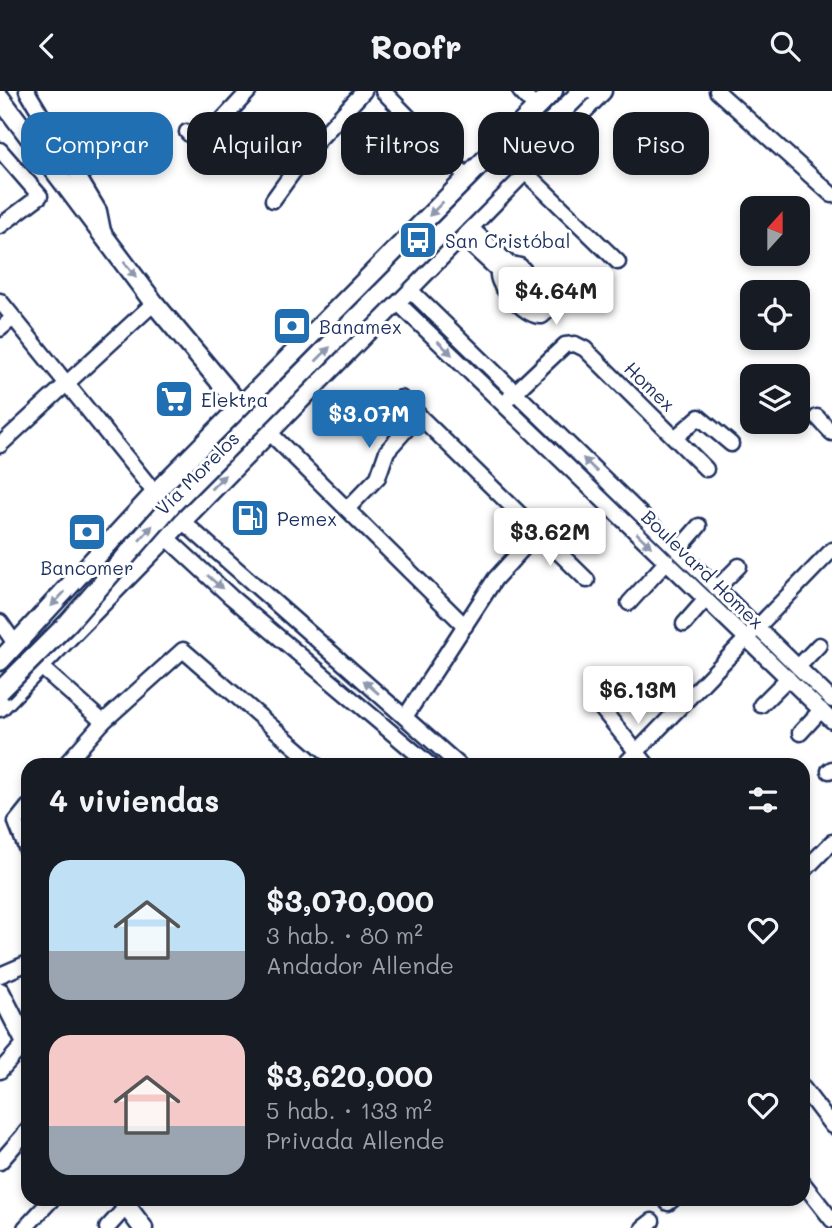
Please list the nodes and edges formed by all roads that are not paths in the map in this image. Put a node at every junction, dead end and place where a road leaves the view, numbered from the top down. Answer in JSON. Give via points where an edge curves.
{"nodes":[{"id":1,"x":27,"y":91,"type":"edge"},
{"id":2,"x":249,"y":91,"type":"edge"},
{"id":3,"x":364,"y":91,"type":"edge"},
{"id":4,"x":383,"y":91,"type":"edge"},
{"id":5,"x":520,"y":91,"type":"edge"},
{"id":6,"x":553,"y":91,"type":"edge"},
{"id":7,"x":582,"y":91,"type":"edge"},
{"id":8,"x":602,"y":91,"type":"edge"},
{"id":9,"x":718,"y":91,"type":"edge"},
{"id":10,"x":0,"y":98,"type":"edge"},
{"id":11,"x":536,"y":108,"type":"junction"},
{"id":12,"x":230,"y":112,"type":"edge"},
{"id":13,"x":582,"y":112,"type":"edge"},
{"id":14,"x":327,"y":131,"type":"edge"},
{"id":15,"x":0,"y":150,"type":"edge"},
{"id":16,"x":290,"y":175,"type":"edge"},
{"id":17,"x":520,"y":175,"type":"edge"},
{"id":18,"x":528,"y":175,"type":"edge"},
{"id":19,"x":467,"y":177,"type":"junction"},
{"id":20,"x":832,"y":195,"type":"edge"},
{"id":21,"x":272,"y":200,"type":"dead end"},
{"id":22,"x":0,"y":226,"type":"edge"},
{"id":23,"x":465,"y":231,"type":"junction"},
{"id":24,"x":104,"y":236,"type":"junction"},
{"id":25,"x":618,"y":262,"type":"dead end"},
{"id":26,"x":504,"y":267,"type":"dead end"},
{"id":27,"x":402,"y":294,"type":"junction"},
{"id":28,"x":0,"y":301,"type":"edge"},
{"id":29,"x":155,"y":303,"type":"junction"},
{"id":30,"x":13,"y":318,"type":"junction"},
{"id":31,"x":0,"y":329,"type":"edge"},
{"id":32,"x":68,"y":386,"type":"junction"},
{"id":33,"x":514,"y":393,"type":"junction"},
{"id":34,"x":401,"y":398,"type":"dead end"},
{"id":35,"x":503,"y":404,"type":"junction"},
{"id":36,"x":239,"y":407,"type":"junction"},
{"id":37,"x":419,"y":415,"type":"junction"},
{"id":38,"x":817,"y":417,"type":"dead end"},
{"id":39,"x":268,"y":431,"type":"junction"},
{"id":40,"x":832,"y":433,"type":"edge"},
{"id":41,"x":676,"y":437,"type":"junction"},
{"id":42,"x":731,"y":444,"type":"dead end"},
{"id":43,"x":0,"y":445,"type":"edge"},
{"id":44,"x":706,"y":469,"type":"dead end"},
{"id":45,"x":609,"y":483,"type":"junction"},
{"id":46,"x":155,"y":493,"type":"junction"},
{"id":47,"x":598,"y":495,"type":"junction"},
{"id":48,"x":347,"y":509,"type":"junction"},
{"id":49,"x":181,"y":520,"type":"junction"},
{"id":50,"x":699,"y":526,"type":"dead end"},
{"id":51,"x":538,"y":532,"type":"junction"},
{"id":52,"x":165,"y":536,"type":"junction"},
{"id":53,"x":678,"y":549,"type":"junction"},
{"id":54,"x":832,"y":551,"type":"edge"},
{"id":55,"x":667,"y":561,"type":"junction"},
{"id":56,"x":738,"y":566,"type":"dead end"},
{"id":57,"x":587,"y":580,"type":"dead end"},
{"id":58,"x":717,"y":588,"type":"junction"},
{"id":59,"x":706,"y":599,"type":"junction"},
{"id":60,"x":629,"y":603,"type":"dead end"},
{"id":61,"x":0,"y":622,"type":"edge"},
{"id":62,"x":684,"y":624,"type":"dead end"},
{"id":63,"x":465,"y":626,"type":"junction"},
{"id":64,"x":757,"y":627,"type":"junction"},
{"id":65,"x":747,"y":638,"type":"junction"},
{"id":66,"x":16,"y":645,"type":"junction"},
{"id":67,"x":819,"y":645,"type":"dead end"},
{"id":68,"x":338,"y":658,"type":"junction"},
{"id":69,"x":0,"y":661,"type":"edge"},
{"id":70,"x":41,"y":667,"type":"junction"},
{"id":71,"x":793,"y":672,"type":"junction"},
{"id":72,"x":324,"y":674,"type":"junction"},
{"id":73,"x":0,"y":691,"type":"edge"},
{"id":74,"x":761,"y":705,"type":"dead end"},
{"id":75,"x":0,"y":707,"type":"edge"},
{"id":76,"x":602,"y":709,"type":"dead end"},
{"id":77,"x":828,"y":710,"type":"edge"},
{"id":78,"x":405,"y":717,"type":"junction"},
{"id":79,"x":103,"y":722,"type":"junction"},
{"id":80,"x":800,"y":733,"type":"dead end"},
{"id":81,"x":71,"y":758,"type":"edge"},
{"id":82,"x":309,"y":758,"type":"edge"},
{"id":83,"x":422,"y":758,"type":"edge"},
{"id":84,"x":451,"y":758,"type":"edge"},
{"id":85,"x":642,"y":758,"type":"edge"},
{"id":86,"x":644,"y":758,"type":"edge"},
{"id":87,"x":21,"y":819,"type":"edge"},
{"id":88,"x":21,"y":838,"type":"edge"},
{"id":89,"x":832,"y":842,"type":"edge"},
{"id":90,"x":810,"y":865,"type":"edge"},
{"id":91,"x":21,"y":966,"type":"edge"},
{"id":92,"x":0,"y":975,"type":"edge"},
{"id":93,"x":0,"y":992,"type":"edge"},
{"id":94,"x":21,"y":1033,"type":"edge"},
{"id":95,"x":21,"y":1051,"type":"edge"},
{"id":96,"x":0,"y":1071,"type":"edge"},
{"id":97,"x":810,"y":1097,"type":"edge"},
{"id":98,"x":832,"y":1126,"type":"edge"},
{"id":99,"x":21,"y":1138,"type":"edge"},
{"id":100,"x":0,"y":1162,"type":"edge"},
{"id":101,"x":810,"y":1192,"type":"edge"},
{"id":102,"x":45,"y":1206,"type":"edge"},
{"id":103,"x":122,"y":1206,"type":"edge"},
{"id":104,"x":126,"y":1206,"type":"edge"},
{"id":105,"x":832,"y":1220,"type":"edge"},
{"id":106,"x":25,"y":1228,"type":"edge"},
{"id":107,"x":107,"y":1228,"type":"edge"},
{"id":108,"x":143,"y":1228,"type":"edge"}],
"edges":[{"from":1,"to":24,"type":"street","via":[[99,211]]},
{"from":2,"to":12,"type":"street"},
{"from":3,"to":14,"type":"street"},
{"from":4,"to":19,"type":"street"},
{"from":5,"to":11,"type":"street"},
{"from":6,"to":11,"type":"main road","name":"Vía Morelos"},
{"from":73,"to":7,"type":"main road","one_way":true,"bridge":true,"via":[[68,623],[170,506]]},
{"from":8,"to":13,"type":"main road","name":"Vía Morelos"},
{"from":9,"to":20,"type":"street"},
{"from":10,"to":24,"type":"main road"},
{"from":11,"to":19,"type":"main road","name":"Vía Morelos"},
{"from":15,"to":22,"type":"street","via":[[40,196]]},
{"from":16,"to":21,"type":"street"},
{"from":17,"to":23,"type":"main road","name":"Vía Morelos"},
{"from":18,"to":25,"type":"street"},
{"from":19,"to":36,"type":"main road","name":"Vía Morelos","one_way":true},
{"from":23,"to":26,"type":"street"},
{"from":23,"to":27,"type":"main road","name":"Vía Morelos"},
{"from":24,"to":29,"type":"main road","one_way":true},
{"from":27,"to":33,"type":"street","name":"Boulevard Homex"},
{"from":27,"to":35,"type":"street","name":"Boulevard Homex","one_way":true},
{"from":27,"to":39,"type":"main road","name":"Vía Morelos"},
{"from":28,"to":30,"type":"street"},
{"from":29,"to":32,"type":"street"},
{"from":29,"to":36,"type":"main road"},
{"from":30,"to":31,"type":"street"},
{"from":30,"to":32,"type":"street"},
{"from":32,"to":43,"type":"street"},
{"from":32,"to":46,"type":"street"},
{"from":33,"to":35,"type":"street","name":"Homex"},
{"from":33,"to":41,"type":"street","name":"Homex","via":[[565,345],[575,344]]},
{"from":45,"to":33,"type":"street","name":"Boulevard Homex","one_way":true},
{"from":34,"to":37,"type":"street"},
{"from":35,"to":47,"type":"street","name":"Boulevard Homex"},
{"from":36,"to":39,"type":"main road"},
{"from":36,"to":46,"type":"main road","name":"Vía Morelos"},
{"from":37,"to":48,"type":"street","via":[[387,451],[378,477]]},
{"from":37,"to":51,"type":"street"},
{"from":38,"to":40,"type":"street"},
{"from":39,"to":48,"type":"street"},
{"from":49,"to":39,"type":"main road","name":"Vía Morelos","one_way":true},
{"from":41,"to":42,"type":"street","name":"Homex","via":[[699,417]]},
{"from":41,"to":44,"type":"street","name":"Homex"},
{"from":45,"to":47,"type":"street"},
{"from":45,"to":53,"type":"street","name":"Boulevard Homex"},
{"from":46,"to":66,"type":"main road","name":"Vía Morelos","one_way":true},
{"from":47,"to":55,"type":"street","name":"Boulevard Homex","one_way":true},
{"from":48,"to":63,"type":"street"},
{"from":49,"to":52,"type":"main road","name":"Vía Morelos"},
{"from":49,"to":68,"type":"street"},
{"from":50,"to":53,"type":"street"},
{"from":51,"to":57,"type":"street"},
{"from":51,"to":63,"type":"street","via":[[495,579]]},
{"from":52,"to":70,"type":"main road","name":"Vía Morelos"},
{"from":52,"to":72,"type":"street","one_way":true},
{"from":53,"to":58,"type":"street","name":"Boulevard Homex"},
{"from":54,"to":64,"type":"street"},
{"from":55,"to":59,"type":"street","name":"Boulevard Homex"},
{"from":55,"to":60,"type":"street"},
{"from":56,"to":58,"type":"street"},
{"from":58,"to":64,"type":"street","name":"Boulevard Homex"},
{"from":59,"to":62,"type":"street"},
{"from":59,"to":65,"type":"street","name":"Boulevard Homex"},
{"from":61,"to":66,"type":"street"},
{"from":63,"to":78,"type":"street"},
{"from":64,"to":65,"type":"street"},
{"from":64,"to":71,"type":"street","name":"Boulevard Homex"},
{"from":65,"to":71,"type":"street","name":"Boulevard Homex"},
{"from":65,"to":86,"type":"street"},
{"from":66,"to":69,"type":"main road","name":"Vía Morelos"},
{"from":67,"to":71,"type":"street"},
{"from":68,"to":72,"type":"street"},
{"from":78,"to":68,"type":"street","one_way":true},
{"from":70,"to":75,"type":"main road","name":"Vía Morelos"},
{"from":70,"to":79,"type":"street"},
{"from":71,"to":74,"type":"street"},
{"from":71,"to":77,"type":"street","name":"Boulevard Homex"},
{"from":72,"to":83,"type":"street"},
{"from":76,"to":85,"type":"street"},
{"from":77,"to":80,"type":"street"},
{"from":78,"to":84,"type":"street"},
{"from":79,"to":81,"type":"street"},
{"from":79,"to":82,"type":"street","via":[[183,650]]},
{"from":87,"to":88,"type":"street","via":[[17,829]]},
{"from":89,"to":90,"type":"street"},
{"from":91,"to":92,"type":"street"},
{"from":93,"to":94,"type":"main road"},
{"from":95,"to":96,"type":"street"},
{"from":97,"to":98,"type":"street"},
{"from":99,"to":100,"type":"street"},
{"from":101,"to":105,"type":"street"},
{"from":102,"to":106,"type":"street"},
{"from":103,"to":107,"type":"street"},
{"from":104,"to":108,"type":"main road"}]}
